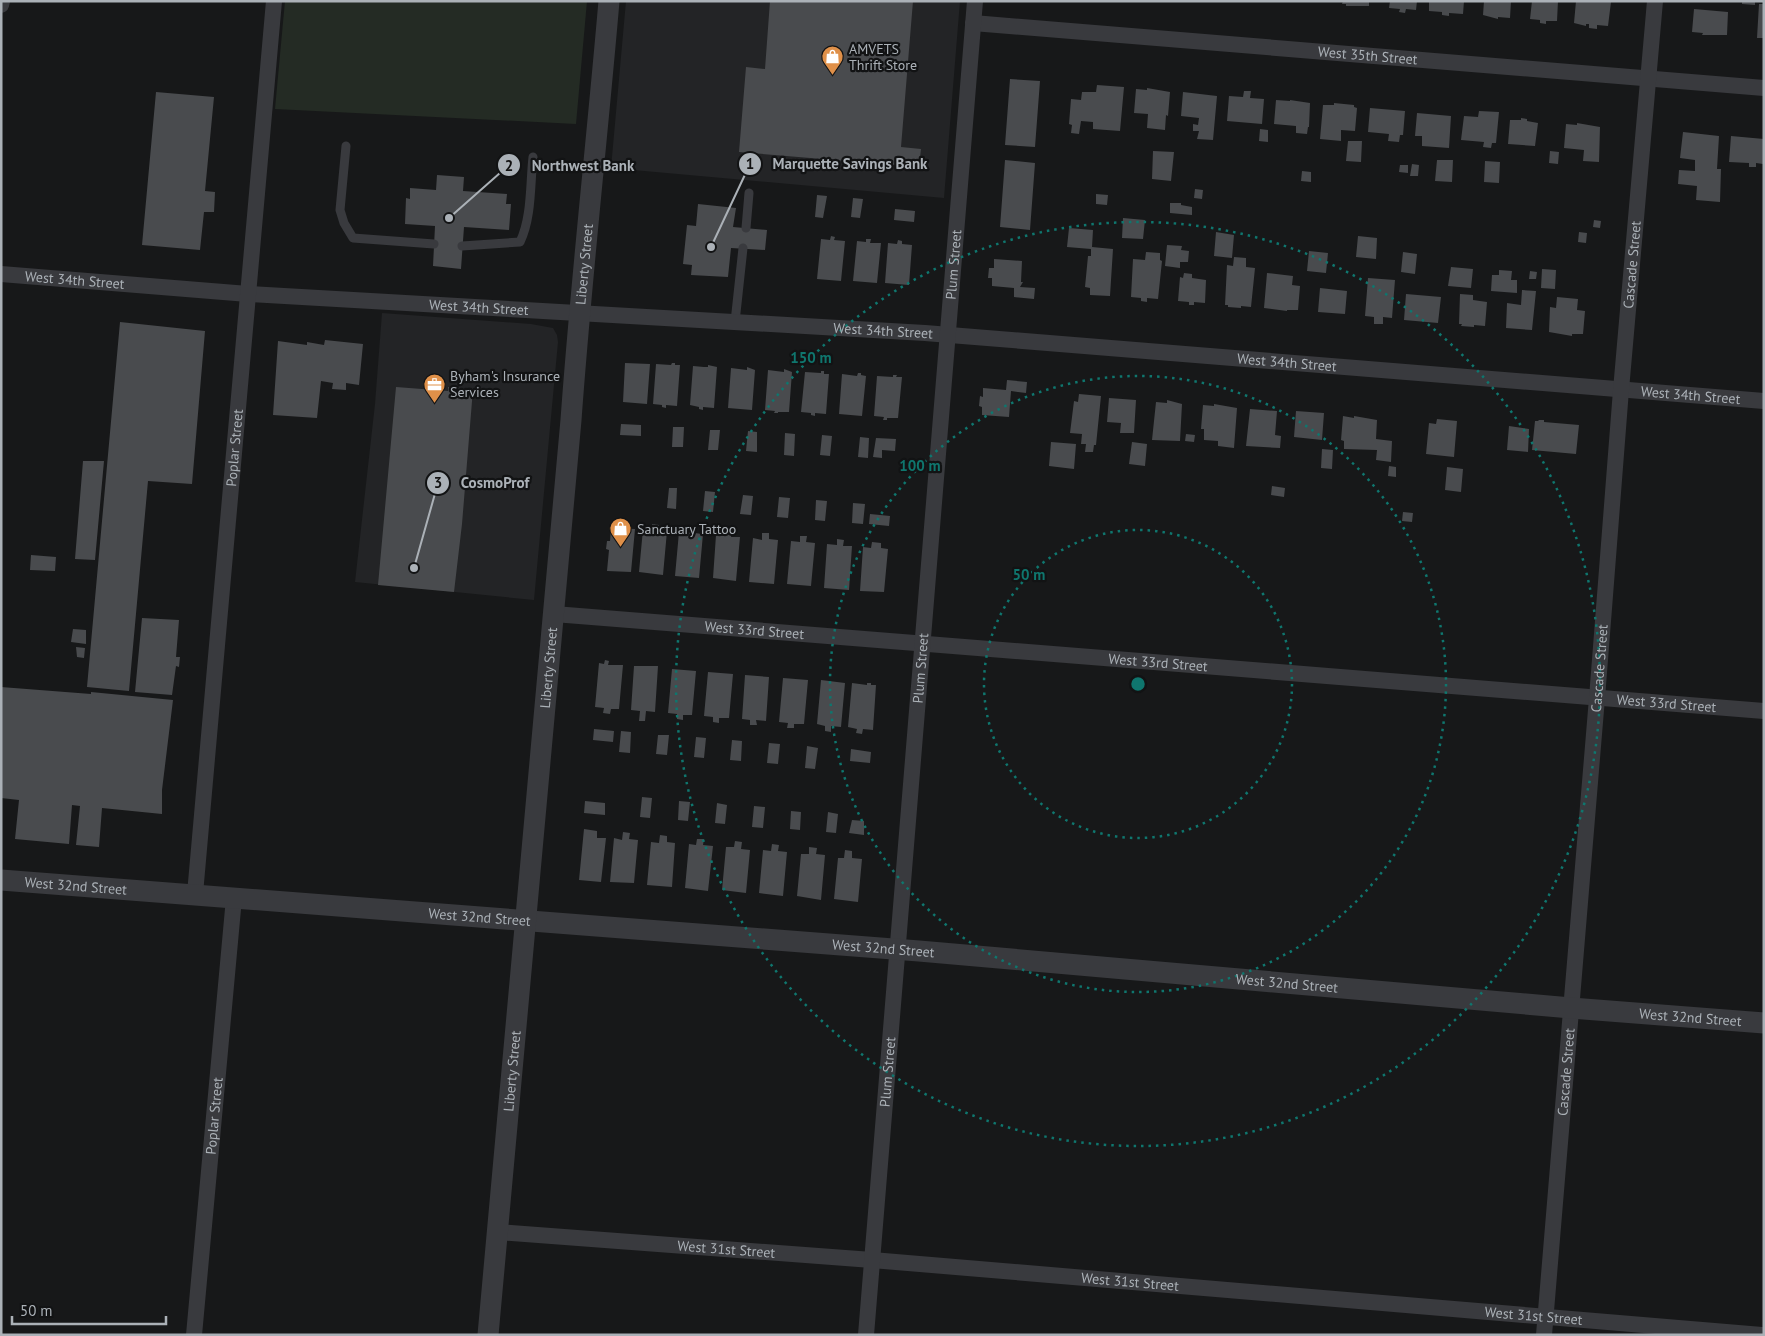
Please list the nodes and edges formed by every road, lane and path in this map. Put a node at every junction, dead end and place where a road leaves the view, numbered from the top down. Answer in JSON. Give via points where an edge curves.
{"nodes":[{"id":1,"x":2,"y":1,"type":"edge"},
{"id":2,"x":274,"y":1,"type":"edge"},
{"id":3,"x":609,"y":1,"type":"edge"},
{"id":4,"x":975,"y":1,"type":"edge"},
{"id":5,"x":1655,"y":1,"type":"edge"},
{"id":6,"x":1,"y":5,"type":"edge"},
{"id":7,"x":973,"y":23,"type":"junction"},
{"id":8,"x":1649,"y":79,"type":"junction"},
{"id":9,"x":1764,"y":88,"type":"edge"},
{"id":10,"x":346,"y":146,"type":"dead end"},
{"id":11,"x":533,"y":157,"type":"dead end"},
{"id":12,"x":750,"y":193,"type":"dead end"},
{"id":13,"x":746,"y":228,"type":"dead end"},
{"id":14,"x":434,"y":244,"type":"dead end"},
{"id":15,"x":462,"y":246,"type":"dead end"},
{"id":16,"x":744,"y":248,"type":"dead end"},
{"id":17,"x":1,"y":274,"type":"edge"},
{"id":18,"x":248,"y":294,"type":"junction"},
{"id":19,"x":579,"y":312,"type":"junction"},
{"id":20,"x":735,"y":322,"type":"junction"},
{"id":21,"x":948,"y":335,"type":"junction"},
{"id":22,"x":1621,"y":390,"type":"junction"},
{"id":23,"x":1764,"y":401,"type":"edge"},
{"id":24,"x":554,"y":614,"type":"junction"},
{"id":25,"x":922,"y":643,"type":"junction"},
{"id":26,"x":1597,"y":698,"type":"junction"},
{"id":27,"x":1764,"y":711,"type":"edge"},
{"id":28,"x":1,"y":880,"type":"edge"},
{"id":29,"x":195,"y":894,"type":"junction"},
{"id":30,"x":234,"y":898,"type":"junction"},
{"id":31,"x":525,"y":921,"type":"junction"},
{"id":32,"x":898,"y":950,"type":"junction"},
{"id":33,"x":1571,"y":1008,"type":"junction"},
{"id":34,"x":1764,"y":1023,"type":"edge"},
{"id":35,"x":497,"y":1232,"type":"junction"},
{"id":36,"x":872,"y":1260,"type":"junction"},
{"id":37,"x":1545,"y":1317,"type":"junction"},
{"id":38,"x":194,"y":1335,"type":"edge"},
{"id":39,"x":488,"y":1335,"type":"edge"},
{"id":40,"x":866,"y":1335,"type":"edge"},
{"id":41,"x":1544,"y":1335,"type":"edge"},
{"id":42,"x":1762,"y":1335,"type":"edge"}],
"edges":[{"from":1,"to":6,"type":"street"},
{"from":2,"to":18,"type":"street","name":"Poplar Street"},
{"from":3,"to":19,"type":"street","name":"Liberty Street"},
{"from":4,"to":7,"type":"street","name":"Plum Street"},
{"from":5,"to":8,"type":"street","name":"Cascade Street"},
{"from":7,"to":8,"type":"street","name":"West 35th Street"},
{"from":7,"to":21,"type":"street","name":"Plum Street"},
{"from":8,"to":9,"type":"street","name":"West 35th Street"},
{"from":8,"to":22,"type":"street","name":"Cascade Street"},
{"from":10,"to":14,"type":"lane","via":[[340,210],[353,238]]},
{"from":11,"to":15,"type":"lane","via":[[527,216],[520,242]]},
{"from":12,"to":13,"type":"lane"},
{"from":16,"to":20,"type":"lane"},
{"from":17,"to":18,"type":"street","name":"West 34th Street"},
{"from":18,"to":19,"type":"street","name":"West 34th Street"},
{"from":18,"to":29,"type":"street","name":"Poplar Street"},
{"from":19,"to":20,"type":"street","name":"West 34th Street"},
{"from":19,"to":24,"type":"street","name":"Liberty Street"},
{"from":20,"to":21,"type":"street","name":"West 34th Street"},
{"from":21,"to":22,"type":"street","name":"West 34th Street"},
{"from":21,"to":25,"type":"street","name":"Plum Street"},
{"from":22,"to":23,"type":"street","name":"West 34th Street"},
{"from":22,"to":26,"type":"street","name":"Cascade Street"},
{"from":24,"to":25,"type":"street","name":"West 33rd Street"},
{"from":24,"to":31,"type":"street","name":"Liberty Street"},
{"from":25,"to":26,"type":"street","name":"West 33rd Street"},
{"from":25,"to":32,"type":"street","name":"Plum Street"},
{"from":26,"to":27,"type":"street","name":"West 33rd Street"},
{"from":26,"to":33,"type":"street","name":"Cascade Street"},
{"from":28,"to":29,"type":"street","name":"West 32nd Street"},
{"from":29,"to":30,"type":"street","name":"West 32nd Street"},
{"from":30,"to":31,"type":"street","name":"West 32nd Street"},
{"from":30,"to":38,"type":"street","name":"Poplar Street"},
{"from":31,"to":32,"type":"street","name":"West 32nd Street"},
{"from":31,"to":35,"type":"street","name":"Liberty Street"},
{"from":32,"to":33,"type":"street","name":"West 32nd Street"},
{"from":32,"to":36,"type":"street","name":"Plum Street"},
{"from":33,"to":34,"type":"street","name":"West 32nd Street"},
{"from":33,"to":37,"type":"street","name":"Cascade Street"},
{"from":35,"to":36,"type":"street","name":"West 31st Street"},
{"from":35,"to":39,"type":"street","name":"Liberty Street"},
{"from":36,"to":37,"type":"street","name":"West 31st Street"},
{"from":36,"to":40,"type":"street","name":"Plum Street"},
{"from":37,"to":41,"type":"street","name":"Cascade Street"},
{"from":37,"to":42,"type":"street","name":"West 31st Street"}]}
